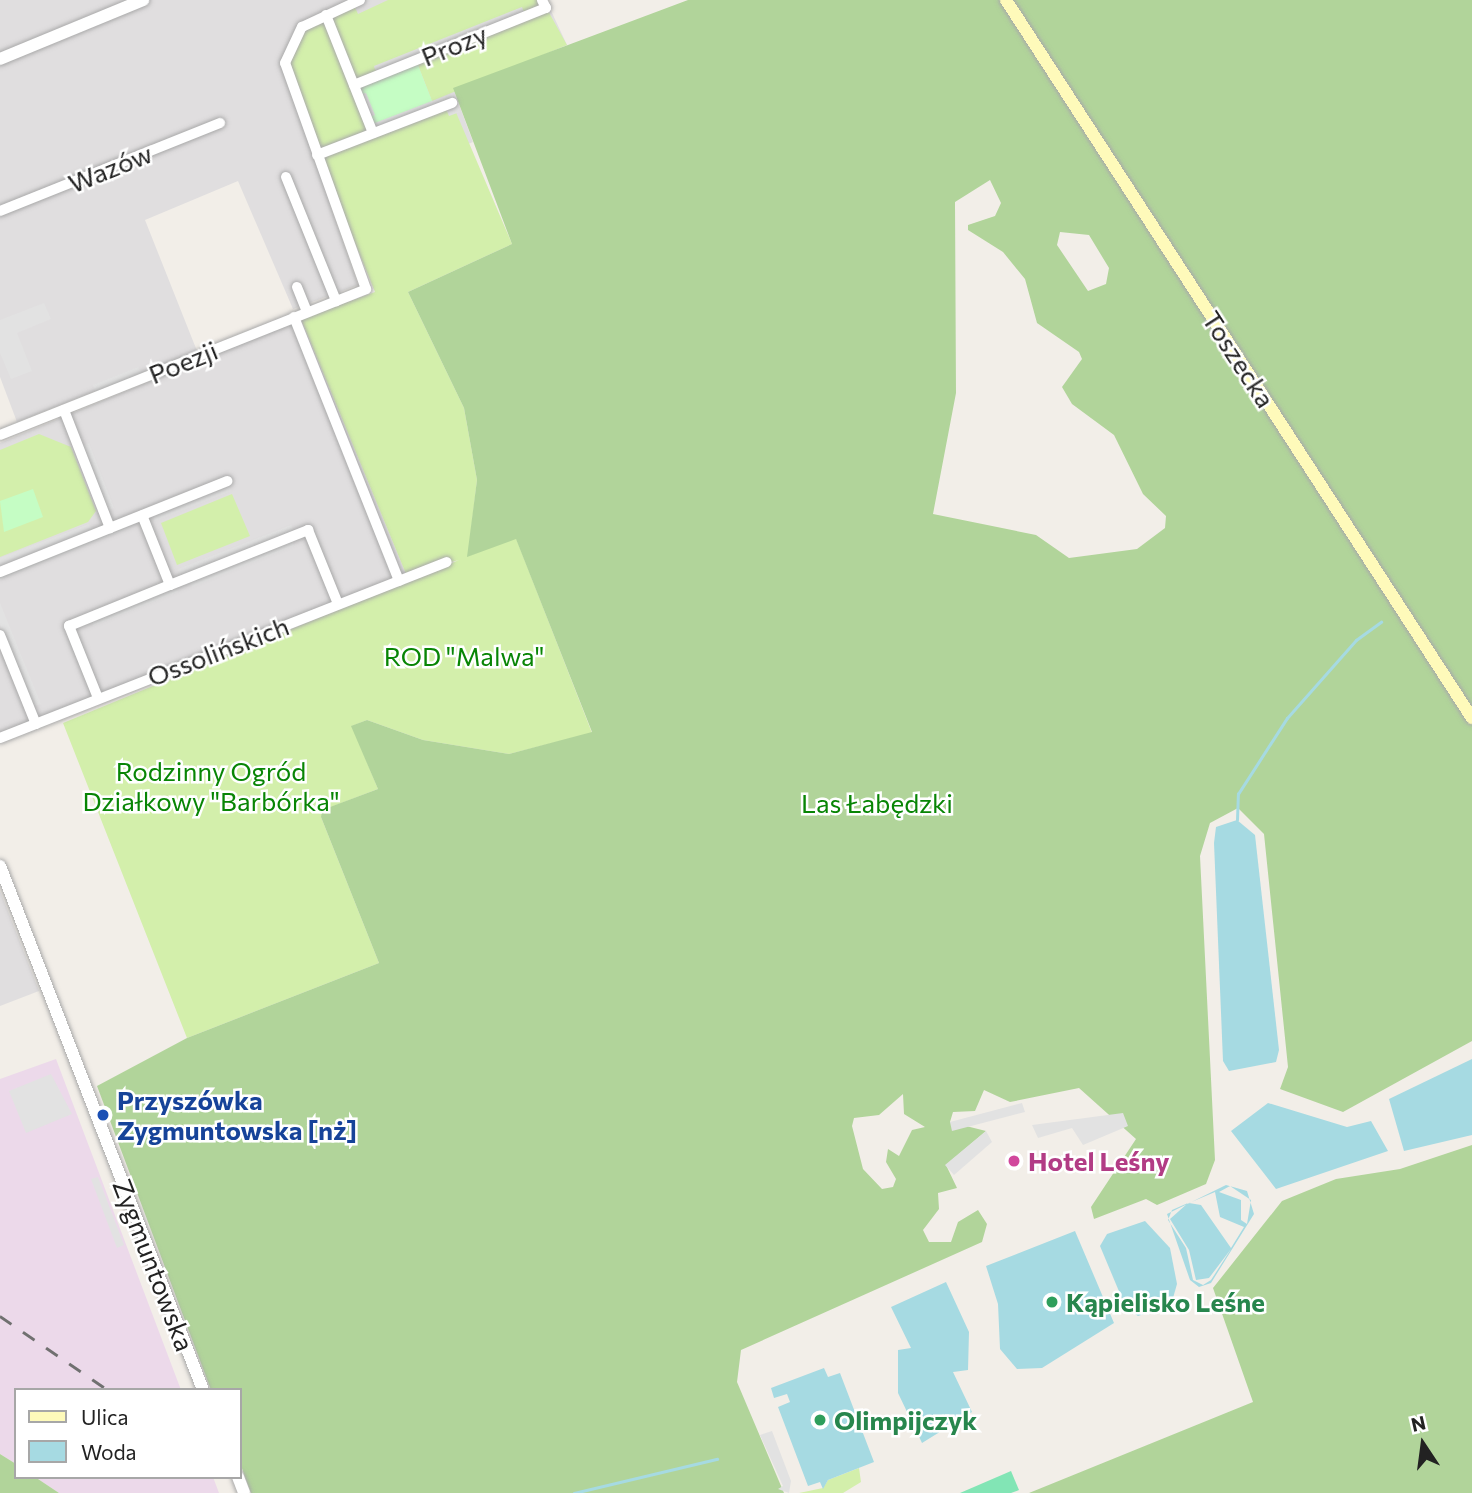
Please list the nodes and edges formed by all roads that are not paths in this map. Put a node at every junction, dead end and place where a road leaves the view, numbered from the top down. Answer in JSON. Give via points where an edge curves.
{"nodes":[{"id":1,"x":144,"y":0,"type":"edge"},
{"id":2,"x":360,"y":0,"type":"edge"},
{"id":3,"x":542,"y":0,"type":"edge"},
{"id":4,"x":1006,"y":0,"type":"edge"},
{"id":5,"x":326,"y":15,"type":"junction"},
{"id":6,"x":0,"y":59,"type":"edge"},
{"id":7,"x":354,"y":85,"type":"junction"},
{"id":8,"x":452,"y":103,"type":"dead end"},
{"id":9,"x":220,"y":123,"type":"dead end"},
{"id":10,"x":373,"y":133,"type":"junction"},
{"id":11,"x":317,"y":155,"type":"junction"},
{"id":12,"x":286,"y":177,"type":"dead end"},
{"id":13,"x":0,"y":211,"type":"edge"},
{"id":14,"x":297,"y":287,"type":"dead end"},
{"id":15,"x":336,"y":301,"type":"junction"},
{"id":16,"x":307,"y":313,"type":"junction"},
{"id":17,"x":294,"y":317,"type":"junction"},
{"id":18,"x":64,"y":410,"type":"junction"},
{"id":19,"x":0,"y":435,"type":"edge"},
{"id":20,"x":229,"y":481,"type":"dead end"},
{"id":21,"x":142,"y":515,"type":"junction"},
{"id":22,"x":110,"y":528,"type":"junction"},
{"id":23,"x":447,"y":562,"type":"dead end"},
{"id":24,"x":0,"y":572,"type":"edge"},
{"id":25,"x":399,"y":581,"type":"junction"},
{"id":26,"x":170,"y":584,"type":"junction"},
{"id":27,"x":338,"y":604,"type":"junction"},
{"id":28,"x":0,"y":635,"type":"edge"},
{"id":29,"x":98,"y":698,"type":"junction"},
{"id":30,"x":1472,"y":718,"type":"edge"},
{"id":31,"x":36,"y":724,"type":"junction"},
{"id":32,"x":0,"y":738,"type":"edge"},
{"id":33,"x":0,"y":866,"type":"edge"},
{"id":34,"x":202,"y":1388,"type":"edge"}],
"edges":[{"from":1,"to":6,"type":"street"},
{"from":2,"to":5,"type":"street"},
{"from":3,"to":7,"type":"street","name":"Prozy","via":[[546,8]]},
{"from":4,"to":30,"type":"main road","name":"Toszecka"},
{"from":5,"to":7,"type":"street"},
{"from":5,"to":11,"type":"street","via":[[297,32],[285,64]]},
{"from":7,"to":10,"type":"street"},
{"from":8,"to":10,"type":"street"},
{"from":9,"to":13,"type":"street","name":"Wazów"},
{"from":10,"to":11,"type":"street"},
{"from":11,"to":15,"type":"street","name":"Poezji","via":[[366,289]]},
{"from":12,"to":15,"type":"street"},
{"from":14,"to":16,"type":"street"},
{"from":15,"to":16,"type":"street","name":"Poezji"},
{"from":16,"to":17,"type":"street","name":"Poezji"},
{"from":17,"to":18,"type":"street","name":"Poezji"},
{"from":17,"to":25,"type":"street"},
{"from":18,"to":19,"type":"street","name":"Poezji"},
{"from":18,"to":22,"type":"street"},
{"from":20,"to":21,"type":"street"},
{"from":21,"to":22,"type":"street"},
{"from":21,"to":26,"type":"street"},
{"from":22,"to":24,"type":"street"},
{"from":23,"to":25,"type":"street","name":"Ossolińskich"},
{"from":25,"to":27,"type":"street","name":"Ossolińskich"},
{"from":26,"to":27,"type":"street","via":[[309,530]]},
{"from":26,"to":29,"type":"street","via":[[69,626]]},
{"from":27,"to":29,"type":"street","name":"Ossolińskich"},
{"from":28,"to":31,"type":"street"},
{"from":29,"to":31,"type":"street","name":"Ossolińskich"},
{"from":31,"to":32,"type":"street","name":"Ossolińskich"},
{"from":33,"to":34,"type":"street","name":"Zygmuntowska"}]}
